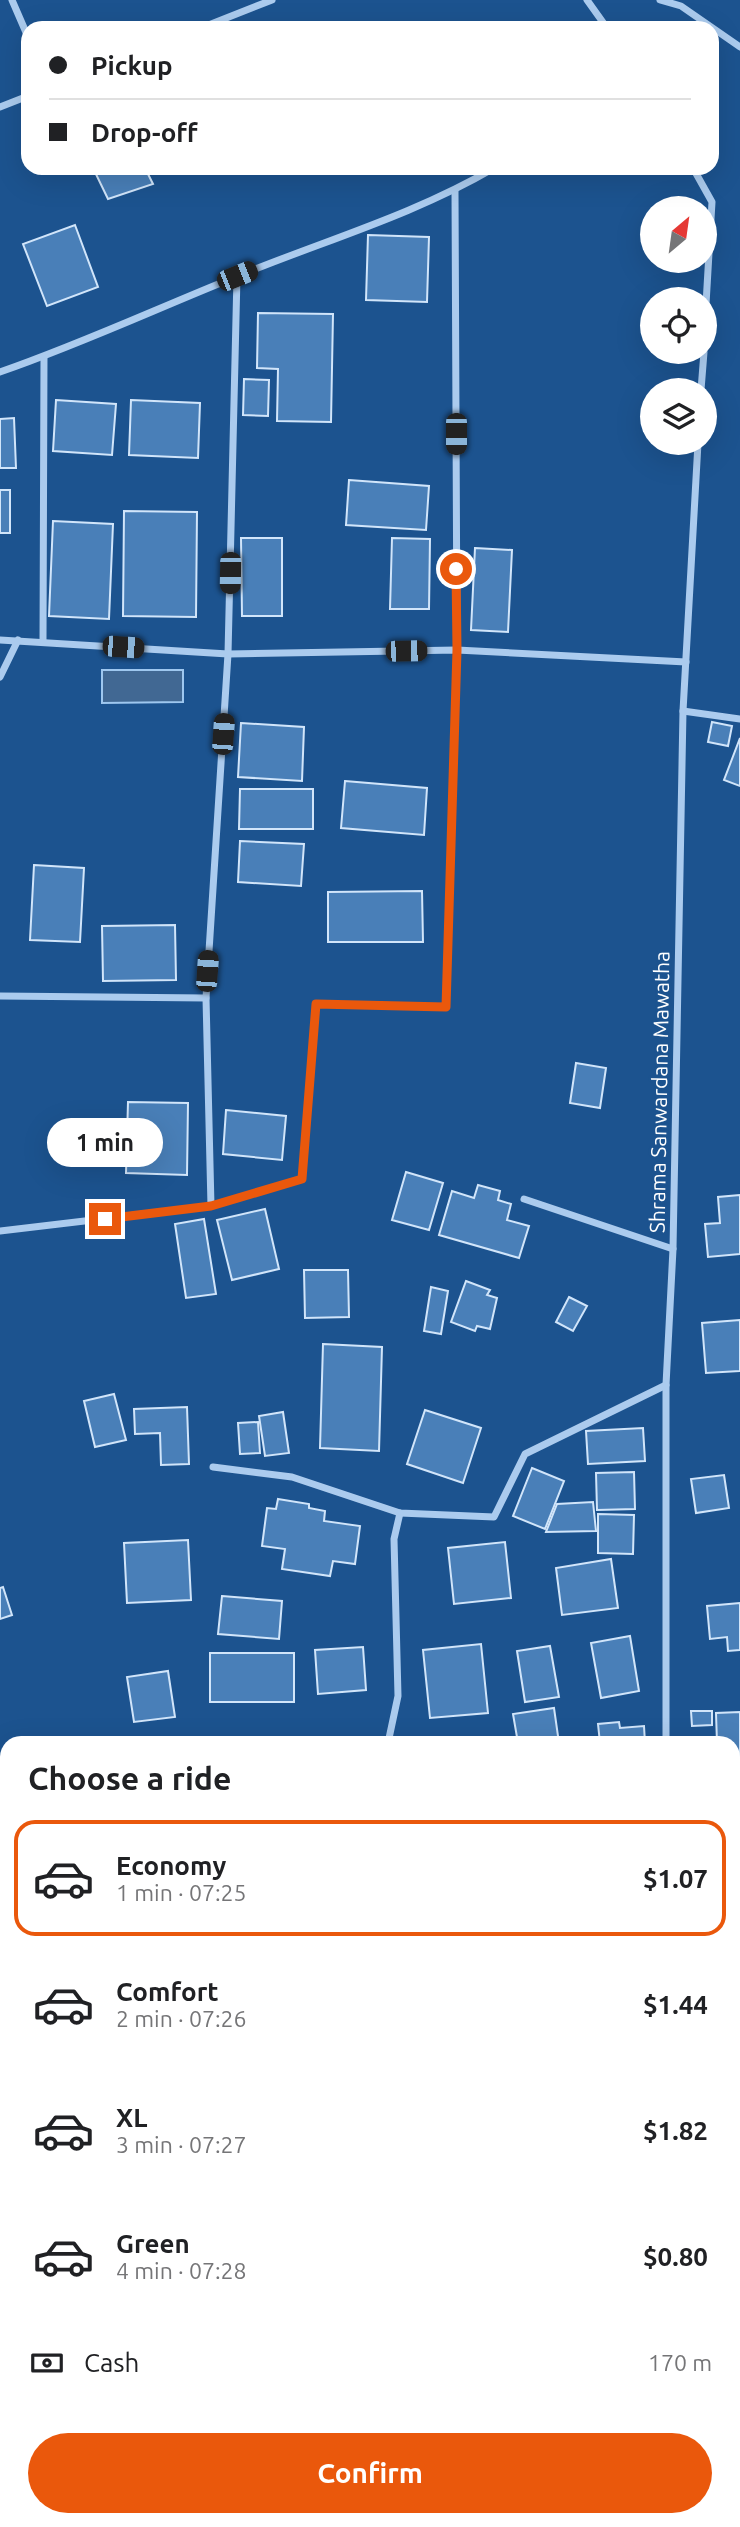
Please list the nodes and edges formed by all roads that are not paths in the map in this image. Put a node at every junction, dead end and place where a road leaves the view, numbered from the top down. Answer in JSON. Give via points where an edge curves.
{"nodes":[{"id":1,"x":12,"y":0,"type":"edge"},
{"id":2,"x":272,"y":0,"type":"edge"},
{"id":3,"x":587,"y":0,"type":"edge"},
{"id":4,"x":660,"y":0,"type":"edge"},
{"id":5,"x":21,"y":21,"type":"edge"},
{"id":6,"x":219,"y":21,"type":"edge"},
{"id":7,"x":602,"y":21,"type":"edge"},
{"id":8,"x":703,"y":21,"type":"edge"},
{"id":9,"x":719,"y":32,"type":"edge"},
{"id":10,"x":740,"y":47,"type":"edge"},
{"id":11,"x":21,"y":99,"type":"edge"},
{"id":12,"x":0,"y":107,"type":"edge"},
{"id":13,"x":482,"y":175,"type":"edge"},
{"id":14,"x":697,"y":175,"type":"edge"},
{"id":15,"x":455,"y":191,"type":"junction"},
{"id":16,"x":237,"y":276,"type":"junction"},
{"id":17,"x":707,"y":287,"type":"edge"},
{"id":18,"x":44,"y":357,"type":"junction"},
{"id":19,"x":0,"y":372,"type":"edge"},
{"id":20,"x":697,"y":455,"type":"edge"},
{"id":21,"x":0,"y":640,"type":"edge"},
{"id":22,"x":18,"y":640,"type":"junction"},
{"id":23,"x":43,"y":642,"type":"junction"},
{"id":24,"x":457,"y":650,"type":"junction"},
{"id":25,"x":228,"y":654,"type":"junction"},
{"id":26,"x":686,"y":662,"type":"junction"},
{"id":27,"x":0,"y":677,"type":"edge"},
{"id":28,"x":683,"y":711,"type":"junction"},
{"id":29,"x":740,"y":719,"type":"edge"},
{"id":30,"x":0,"y":996,"type":"edge"},
{"id":31,"x":206,"y":998,"type":"junction"},
{"id":32,"x":524,"y":1199,"type":"dead end"},
{"id":33,"x":211,"y":1206,"type":"junction"},
{"id":34,"x":0,"y":1231,"type":"edge"},
{"id":35,"x":673,"y":1249,"type":"junction"},
{"id":36,"x":666,"y":1385,"type":"junction"},
{"id":37,"x":213,"y":1466,"type":"dead end"},
{"id":38,"x":400,"y":1513,"type":"junction"},
{"id":39,"x":389,"y":1736,"type":"edge"},
{"id":40,"x":666,"y":1736,"type":"edge"}],
"edges":[{"from":1,"to":5,"type":"street"},
{"from":2,"to":6,"type":"street"},
{"from":3,"to":7,"type":"street"},
{"from":4,"to":8,"type":"street","via":[[681,6]]},
{"from":9,"to":10,"type":"street"},
{"from":11,"to":12,"type":"street"},
{"from":13,"to":15,"type":"street"},
{"from":14,"to":17,"type":"street","via":[[712,202]]},
{"from":15,"to":16,"type":"street"},
{"from":15,"to":24,"type":"street"},
{"from":16,"to":18,"type":"street"},
{"from":16,"to":25,"type":"street"},
{"from":18,"to":19,"type":"street"},
{"from":18,"to":23,"type":"street"},
{"from":20,"to":26,"type":"street","name":"Shrama Sanwardana Mawatha"},
{"from":21,"to":22,"type":"street"},
{"from":22,"to":23,"type":"street"},
{"from":22,"to":27,"type":"street"},
{"from":23,"to":25,"type":"street"},
{"from":24,"to":25,"type":"street"},
{"from":24,"to":26,"type":"street"},
{"from":24,"to":33,"type":"street","via":[[446,1007],[316,1004],[302,1179]]},
{"from":25,"to":31,"type":"street"},
{"from":26,"to":28,"type":"street","name":"Shrama Sanwardana Mawatha"},
{"from":28,"to":29,"type":"street"},
{"from":28,"to":35,"type":"street","name":"Shrama Sanwardana Mawatha"},
{"from":30,"to":31,"type":"street"},
{"from":31,"to":33,"type":"street"},
{"from":32,"to":35,"type":"street"},
{"from":33,"to":34,"type":"street"},
{"from":35,"to":36,"type":"street","name":"Shrama Sanwardana Mawatha"},
{"from":36,"to":38,"type":"street","via":[[526,1454],[494,1517]]},
{"from":36,"to":40,"type":"street","name":"Shrama Sanwardana Mawatha"},
{"from":37,"to":38,"type":"street","via":[[292,1477]]},
{"from":38,"to":39,"type":"street","via":[[394,1539],[398,1696]]}]}
